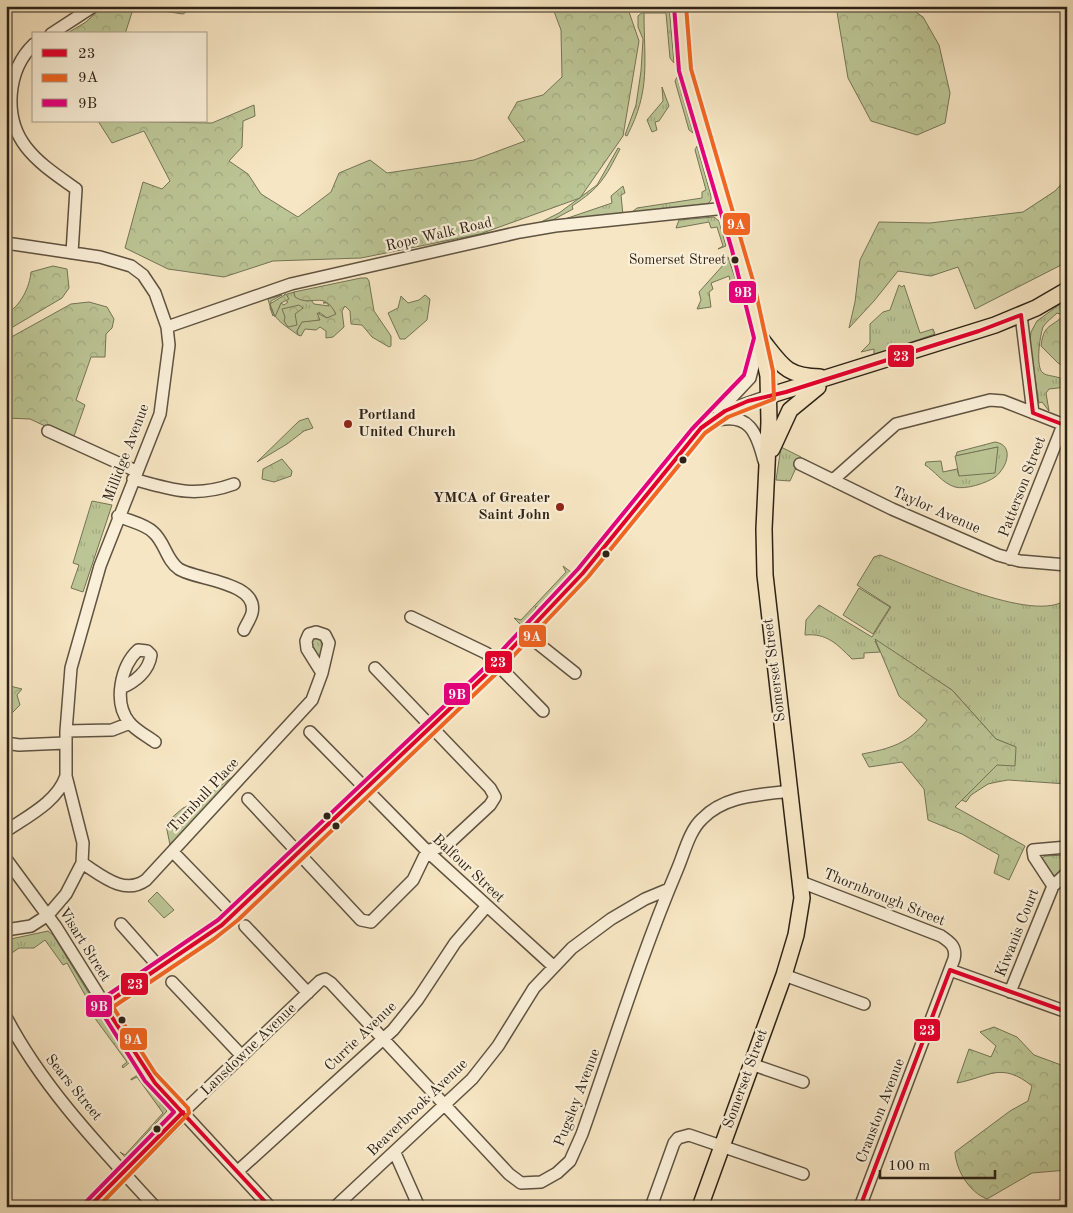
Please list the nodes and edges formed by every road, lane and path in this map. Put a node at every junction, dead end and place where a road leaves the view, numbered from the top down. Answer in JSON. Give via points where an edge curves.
{"nodes":[{"id":1,"x":94,"y":6,"type":"edge"},
{"id":2,"x":680,"y":6,"type":"edge"},
{"id":3,"x":54,"y":32,"type":"edge"},
{"id":4,"x":32,"y":46,"type":"edge"},
{"id":5,"x":726,"y":208,"type":"junction"},
{"id":6,"x":8,"y":245,"type":"edge"},
{"id":7,"x":72,"y":253,"type":"junction"},
{"id":8,"x":1067,"y":290,"type":"edge"},
{"id":9,"x":1021,"y":315,"type":"junction"},
{"id":10,"x":167,"y":327,"type":"junction"},
{"id":11,"x":760,"y":338,"type":"junction"},
{"id":12,"x":832,"y":378,"type":"junction"},
{"id":13,"x":768,"y":396,"type":"junction"},
{"id":14,"x":1033,"y":413,"type":"junction"},
{"id":15,"x":708,"y":423,"type":"junction"},
{"id":16,"x":1065,"y":426,"type":"edge"},
{"id":17,"x":48,"y":431,"type":"dead end"},
{"id":18,"x":800,"y":464,"type":"dead end"},
{"id":19,"x":767,"y":467,"type":"junction"},
{"id":20,"x":135,"y":475,"type":"junction"},
{"id":21,"x":833,"y":480,"type":"junction"},
{"id":22,"x":234,"y":484,"type":"dead end"},
{"id":23,"x":118,"y":516,"type":"junction"},
{"id":24,"x":1010,"y":559,"type":"junction"},
{"id":25,"x":1067,"y":565,"type":"edge"},
{"id":26,"x":411,"y":617,"type":"dead end"},
{"id":27,"x":244,"y":630,"type":"dead end"},
{"id":28,"x":526,"y":634,"type":"junction"},
{"id":29,"x":497,"y":664,"type":"junction"},
{"id":30,"x":375,"y":668,"type":"dead end"},
{"id":31,"x":322,"y":673,"type":"dead end"},
{"id":32,"x":576,"y":673,"type":"dead end"},
{"id":33,"x":120,"y":688,"type":"dead end"},
{"id":34,"x":543,"y":711,"type":"dead end"},
{"id":35,"x":130,"y":723,"type":"junction"},
{"id":36,"x":431,"y":727,"type":"junction"},
{"id":37,"x":66,"y":731,"type":"junction"},
{"id":38,"x":310,"y":732,"type":"dead end"},
{"id":39,"x":155,"y":742,"type":"dead end"},
{"id":40,"x":6,"y":743,"type":"edge"},
{"id":41,"x":66,"y":743,"type":"junction"},
{"id":42,"x":66,"y":776,"type":"junction"},
{"id":43,"x":366,"y":789,"type":"junction"},
{"id":44,"x":790,"y":791,"type":"junction"},
{"id":45,"x":248,"y":799,"type":"dead end"},
{"id":46,"x":6,"y":831,"type":"edge"},
{"id":47,"x":1067,"y":848,"type":"edge"},
{"id":48,"x":427,"y":851,"type":"junction"},
{"id":49,"x":173,"y":852,"type":"junction"},
{"id":50,"x":299,"y":853,"type":"junction"},
{"id":51,"x":6,"y":858,"type":"edge"},
{"id":52,"x":82,"y":863,"type":"junction"},
{"id":53,"x":1067,"y":873,"type":"edge"},
{"id":54,"x":801,"y":882,"type":"junction"},
{"id":55,"x":1053,"y":886,"type":"junction"},
{"id":56,"x":669,"y":889,"type":"junction"},
{"id":57,"x":486,"y":907,"type":"junction"},
{"id":58,"x":48,"y":915,"type":"junction"},
{"id":59,"x":234,"y":915,"type":"junction"},
{"id":60,"x":121,"y":924,"type":"dead end"},
{"id":61,"x":245,"y":926,"type":"dead end"},
{"id":62,"x":6,"y":930,"type":"edge"},
{"id":63,"x":553,"y":966,"type":"junction"},
{"id":64,"x":160,"y":968,"type":"junction"},
{"id":65,"x":950,"y":970,"type":"junction"},
{"id":66,"x":784,"y":975,"type":"junction"},
{"id":67,"x":325,"y":979,"type":"joint"},
{"id":68,"x":172,"y":982,"type":"dead end"},
{"id":69,"x":1010,"y":992,"type":"junction"},
{"id":70,"x":308,"y":993,"type":"junction"},
{"id":71,"x":864,"y":1004,"type":"dead end"},
{"id":72,"x":104,"y":1005,"type":"junction"},
{"id":73,"x":1067,"y":1012,"type":"edge"},
{"id":74,"x":6,"y":1017,"type":"edge"},
{"id":75,"x":384,"y":1038,"type":"junction"},
{"id":76,"x":242,"y":1056,"type":"junction"},
{"id":77,"x":750,"y":1064,"type":"junction"},
{"id":78,"x":803,"y":1082,"type":"dead end"},
{"id":79,"x":445,"y":1105,"type":"junction"},
{"id":80,"x":183,"y":1112,"type":"junction"},
{"id":81,"x":722,"y":1146,"type":"junction"},
{"id":82,"x":395,"y":1153,"type":"junction"},
{"id":83,"x":238,"y":1172,"type":"junction"},
{"id":84,"x":123,"y":1173,"type":"junction"},
{"id":85,"x":803,"y":1174,"type":"dead end"},
{"id":86,"x":88,"y":1207,"type":"edge"},
{"id":87,"x":155,"y":1207,"type":"edge"},
{"id":88,"x":270,"y":1207,"type":"edge"},
{"id":89,"x":335,"y":1207,"type":"edge"},
{"id":90,"x":419,"y":1207,"type":"edge"},
{"id":91,"x":651,"y":1207,"type":"edge"},
{"id":92,"x":700,"y":1207,"type":"edge"},
{"id":93,"x":860,"y":1207,"type":"edge"}],
"edges":[{"from":1,"to":3,"type":"street"},
{"from":2,"to":5,"type":"main road","name":"Somerset Street","via":[[686,70]]},
{"from":4,"to":7,"type":"street","via":[[16,71],[11,93],[12,111],[26,146],[44,166],[76,189]]},
{"from":5,"to":10,"type":"street","name":"Rope Walk Road","via":[[520,232],[291,284]]},
{"from":5,"to":11,"type":"main road","name":"Somerset Street"},
{"from":6,"to":7,"type":"street","name":"Millidge Avenue"},
{"from":7,"to":10,"type":"street","name":"Millidge Avenue","via":[[113,260],[137,270],[155,293]]},
{"from":8,"to":9,"type":"main road"},
{"from":9,"to":12,"type":"main road"},
{"from":9,"to":14,"type":"street"},
{"from":10,"to":20,"type":"street","name":"Millidge Avenue","via":[[169,345],[160,414]]},
{"from":11,"to":12,"type":"main road","via":[[795,375]]},
{"from":11,"to":13,"type":"main road","name":"Somerset Street","via":[[768,376]]},
{"from":11,"to":15,"type":"street","via":[[750,378]]},
{"from":12,"to":13,"type":"main road"},
{"from":12,"to":19,"type":"main road","via":[[790,410]]},
{"from":13,"to":15,"type":"street","via":[[735,406]]},
{"from":13,"to":19,"type":"main road","name":"Somerset Street"},
{"from":14,"to":16,"type":"street"},
{"from":14,"to":21,"type":"street","via":[[995,400],[900,422],[888,429]]},
{"from":15,"to":19,"type":"street","via":[[728,418],[748,424],[758,440]]},
{"from":15,"to":28,"type":"street","via":[[583,573]]},
{"from":16,"to":24,"type":"street","name":"Patterson Street"},
{"from":17,"to":20,"type":"street"},
{"from":18,"to":21,"type":"street","name":"Taylor Avenue"},
{"from":19,"to":44,"type":"main road","name":"Somerset Street","via":[[765,575]]},
{"from":20,"to":22,"type":"street","via":[[185,492],[204,492]]},
{"from":20,"to":23,"type":"street","name":"Millidge Avenue"},
{"from":21,"to":24,"type":"street","name":"Taylor Avenue"},
{"from":23,"to":27,"type":"street","via":[[154,532],[170,561],[182,571],[243,592],[252,605]]},
{"from":23,"to":37,"type":"street","name":"Millidge Avenue","via":[[74,653]]},
{"from":24,"to":25,"type":"street","name":"Taylor Avenue"},
{"from":26,"to":29,"type":"street","via":[[486,653]]},
{"from":28,"to":29,"type":"street"},
{"from":28,"to":32,"type":"street"},
{"from":29,"to":34,"type":"street"},
{"from":29,"to":36,"type":"street"},
{"from":30,"to":36,"type":"street"},
{"from":31,"to":49,"type":"street","name":"Turnbull Place","via":[[315,694],[302,712]]},
{"from":33,"to":35,"type":"street","via":[[120,706]]},
{"from":35,"to":37,"type":"street","via":[[112,730]]},
{"from":35,"to":39,"type":"street"},
{"from":36,"to":43,"type":"street"},
{"from":36,"to":48,"type":"street","via":[[490,788],[494,797],[490,805],[448,844]]},
{"from":37,"to":41,"type":"street","name":"Millidge Avenue"},
{"from":38,"to":43,"type":"street","name":"Balfour Street"},
{"from":40,"to":41,"type":"street"},
{"from":41,"to":42,"type":"street","name":"Millidge Avenue"},
{"from":42,"to":46,"type":"street","via":[[54,797]]},
{"from":42,"to":52,"type":"street","name":"Millidge Avenue","via":[[83,843]]},
{"from":43,"to":48,"type":"street","name":"Balfour Street"},
{"from":43,"to":50,"type":"street"},
{"from":44,"to":54,"type":"main road","name":"Somerset Street"},
{"from":44,"to":56,"type":"street","name":"Pugsley Avenue","via":[[736,799],[708,813],[695,828]]},
{"from":45,"to":50,"type":"street"},
{"from":47,"to":55,"type":"street","name":"Kiwanis Court","via":[[1033,850]]},
{"from":48,"to":50,"type":"street","via":[[413,880],[371,922],[362,920]]},
{"from":48,"to":57,"type":"street","name":"Balfour Street"},
{"from":49,"to":52,"type":"street","name":"Turnbull Place","via":[[146,880],[132,886],[117,884]]},
{"from":49,"to":59,"type":"street"},
{"from":50,"to":59,"type":"street"},
{"from":51,"to":58,"type":"street","name":"Visart Street"},
{"from":52,"to":58,"type":"street","via":[[66,894]]},
{"from":53,"to":55,"type":"street","name":"Kiwanis Court"},
{"from":54,"to":65,"type":"street","name":"Thornbrough Street","via":[[941,936],[955,950]]},
{"from":54,"to":66,"type":"main road","name":"Somerset Street","via":[[801,911]]},
{"from":55,"to":69,"type":"street","name":"Kiwanis Court"},
{"from":56,"to":63,"type":"street","name":"Beaverbrook Avenue","via":[[611,919],[583,938]]},
{"from":56,"to":79,"type":"street","name":"Pugsley Avenue","via":[[570,1161],[541,1182],[521,1183]]},
{"from":57,"to":63,"type":"street","name":"Balfour Street"},
{"from":57,"to":75,"type":"street","name":"Currie Avenue","via":[[455,943],[418,999]]},
{"from":58,"to":62,"type":"street","via":[[31,926]]},
{"from":58,"to":72,"type":"street","name":"Visart Street"},
{"from":59,"to":64,"type":"street"},
{"from":60,"to":64,"type":"street"},
{"from":61,"to":70,"type":"street"},
{"from":63,"to":79,"type":"street","name":"Beaverbrook Avenue","via":[[534,988],[480,1070]]},
{"from":64,"to":72,"type":"street"},
{"from":65,"to":69,"type":"street"},
{"from":65,"to":93,"type":"street","name":"Cranston Avenue"},
{"from":66,"to":71,"type":"street"},
{"from":66,"to":77,"type":"main road","name":"Somerset Street"},
{"from":67,"to":70,"type":"street","name":"Lansdowne Avenue"},
{"from":67,"to":75,"type":"street","name":"Pugsley Avenue"},
{"from":68,"to":76,"type":"street"},
{"from":69,"to":73,"type":"street"},
{"from":70,"to":76,"type":"street","name":"Lansdowne Avenue"},
{"from":72,"to":80,"type":"street","name":"Visart Street","via":[[150,1077]]},
{"from":74,"to":84,"type":"street","name":"Sears Street","via":[[33,1063]]},
{"from":75,"to":79,"type":"street","name":"Pugsley Avenue"},
{"from":75,"to":83,"type":"street","name":"Currie Avenue"},
{"from":76,"to":80,"type":"street","name":"Lansdowne Avenue"},
{"from":77,"to":78,"type":"street"},
{"from":77,"to":81,"type":"main road","name":"Somerset Street"},
{"from":79,"to":82,"type":"street","name":"Beaverbrook Avenue"},
{"from":80,"to":83,"type":"street","name":"Visart Street"},
{"from":80,"to":84,"type":"main road","name":"Lansdowne Avenue"},
{"from":81,"to":85,"type":"street"},
{"from":81,"to":91,"type":"street","via":[[689,1135],[678,1138]]},
{"from":81,"to":92,"type":"main road","name":"Somerset Street"},
{"from":82,"to":89,"type":"street","name":"Beaverbrook Avenue"},
{"from":82,"to":90,"type":"street"},
{"from":83,"to":88,"type":"street","name":"Visart Street"},
{"from":84,"to":86,"type":"main road","name":"Lansdowne Avenue"},
{"from":84,"to":87,"type":"street","name":"Sears Street"}]}
